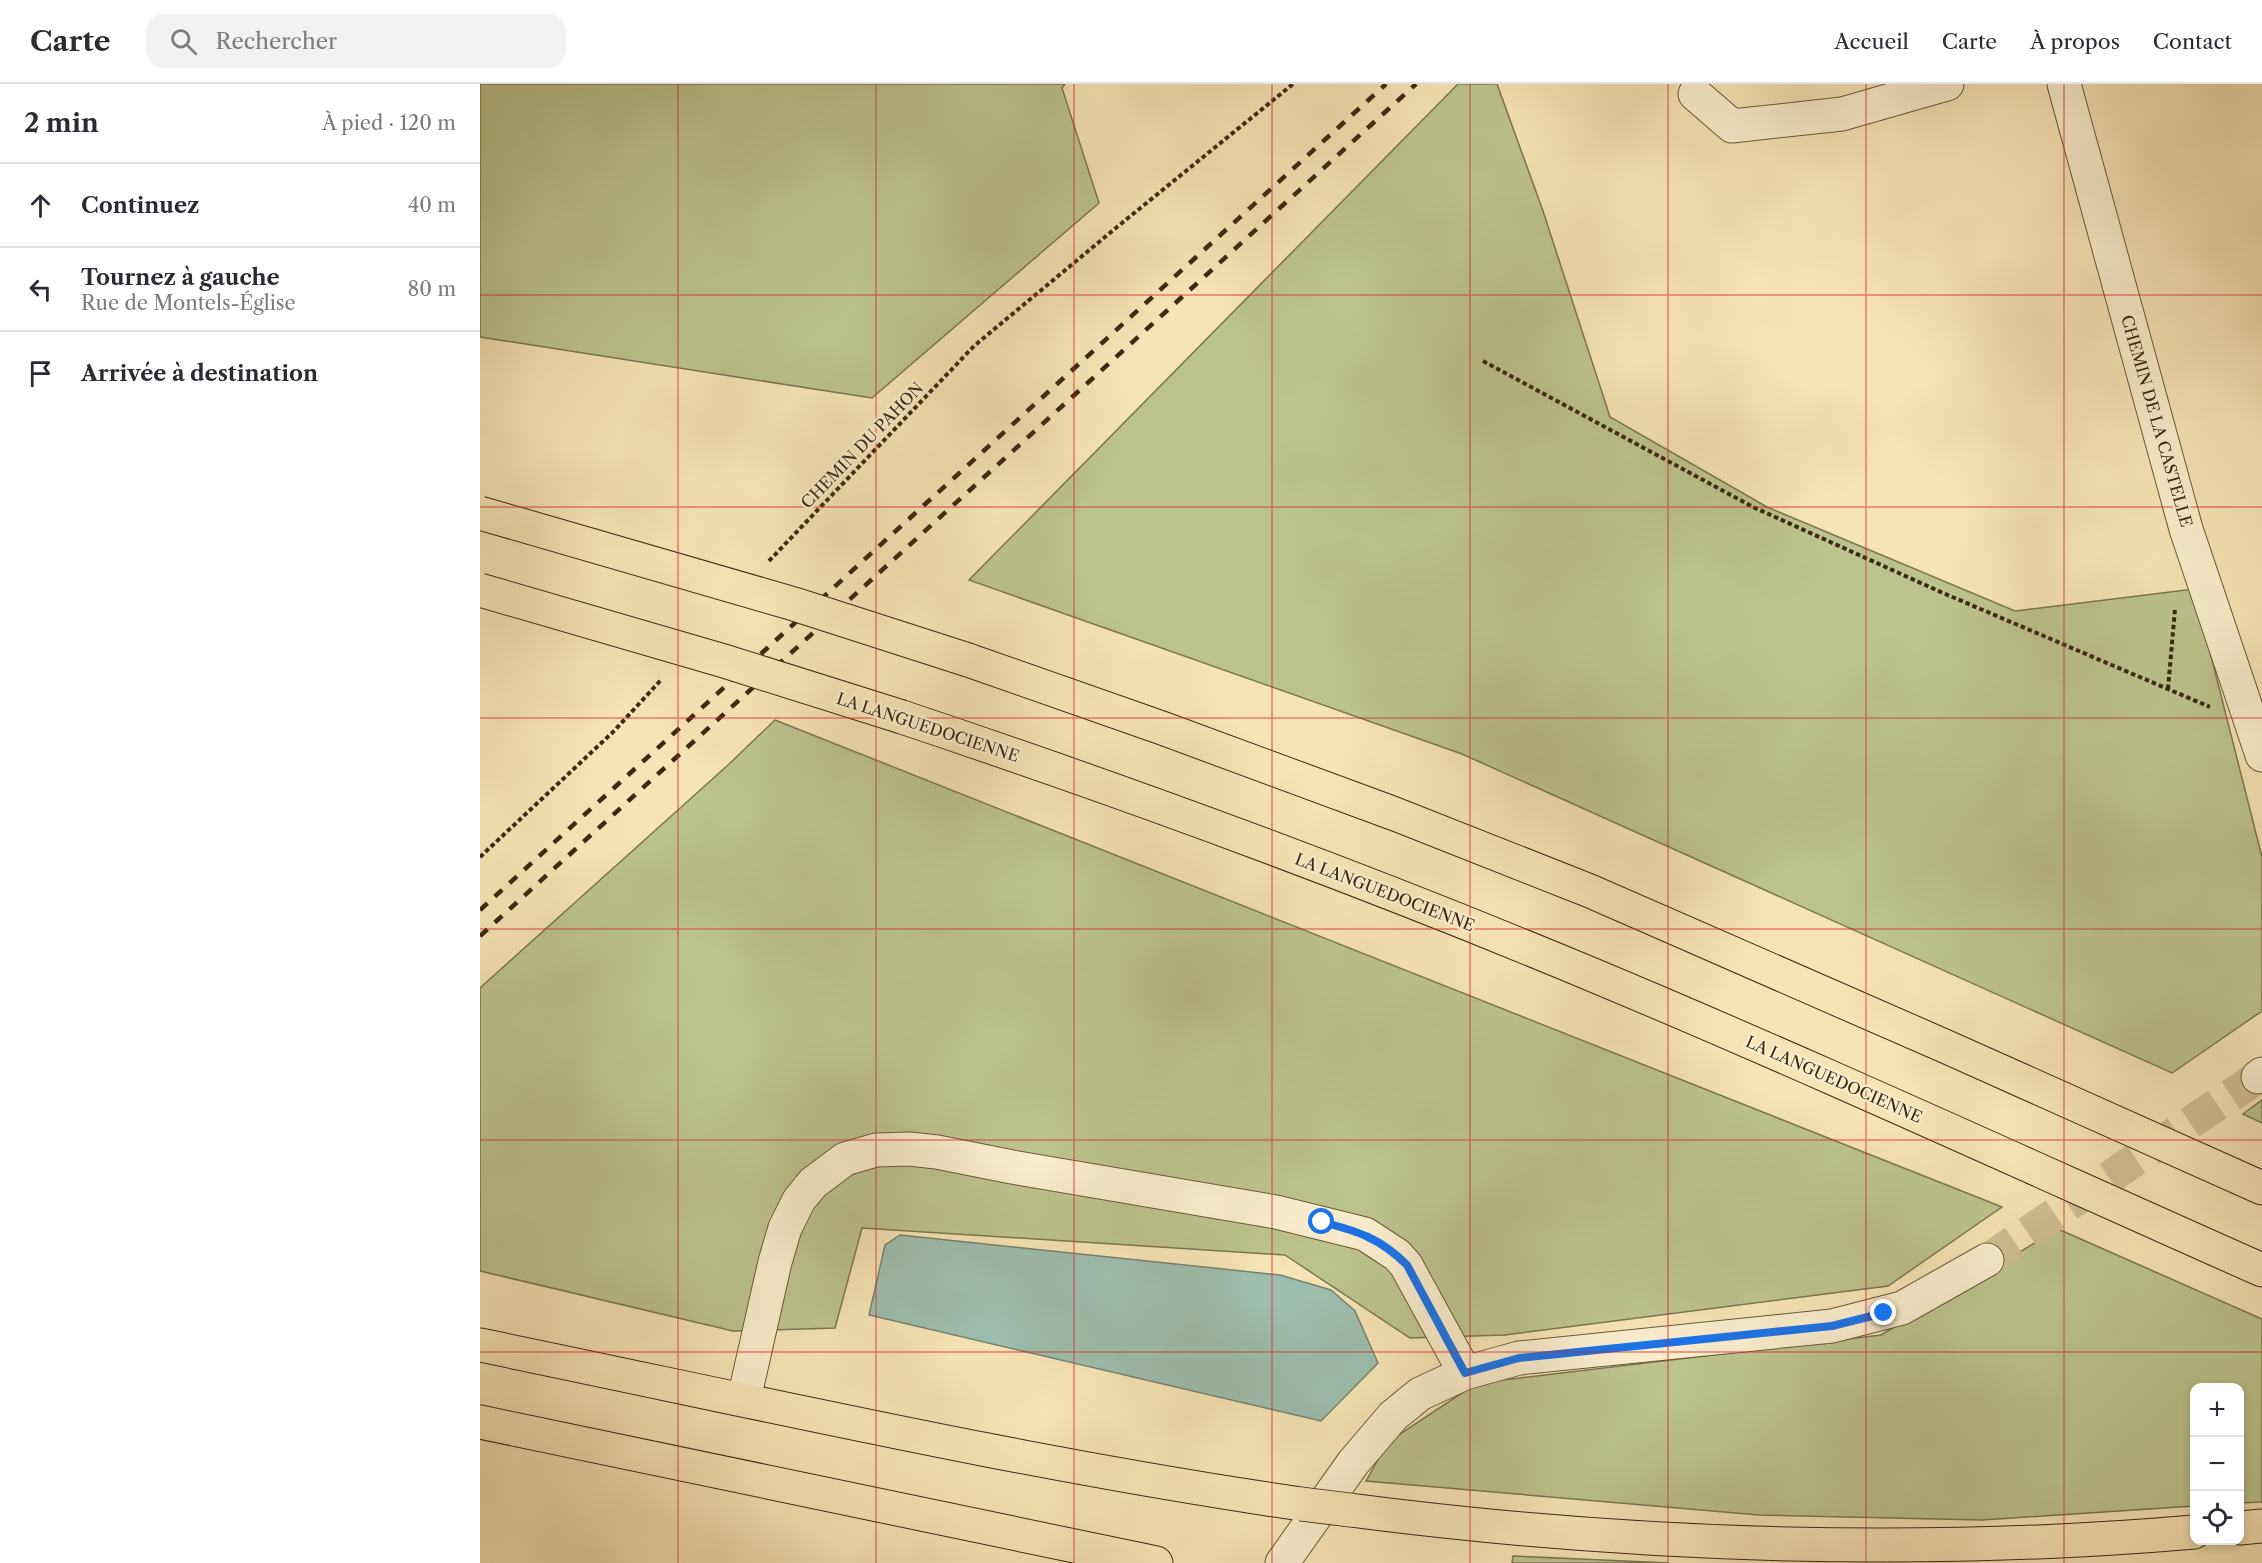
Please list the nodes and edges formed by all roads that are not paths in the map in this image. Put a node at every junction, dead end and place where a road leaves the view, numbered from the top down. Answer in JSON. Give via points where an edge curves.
{"nodes":[{"id":1,"x":1947,"y":84,"type":"edge"},
{"id":2,"x":2064,"y":84,"type":"edge"},
{"id":3,"x":1695,"y":94,"type":"dead end"},
{"id":4,"x":480,"y":513,"type":"edge"},
{"id":5,"x":480,"y":590,"type":"edge"},
{"id":6,"x":2257,"y":740,"type":"edge"},
{"id":7,"x":2262,"y":1188,"type":"edge"},
{"id":8,"x":1987,"y":1260,"type":"tunnel mouth"},
{"id":9,"x":2262,"y":1270,"type":"edge"},
{"id":10,"x":480,"y":1345,"type":"edge"},
{"id":11,"x":1465,"y":1373,"type":"junction"},
{"id":12,"x":744,"y":1399,"type":"junction"},
{"id":13,"x":480,"y":1422,"type":"edge"},
{"id":14,"x":2262,"y":1526,"type":"edge"},
{"id":15,"x":2244,"y":1527,"type":"edge"},
{"id":16,"x":2190,"y":1532,"type":"edge"},
{"id":17,"x":1156,"y":1563,"type":"edge"},
{"id":18,"x":1282,"y":1563,"type":"edge"}],
"edges":[{"from":1,"to":3,"type":"street","via":[[1842,114],[1732,126]]},
{"from":2,"to":6,"type":"street","name":"CHEMIN DE LA CASTELLE","via":[[2186,529]]},
{"from":4,"to":7,"type":"highway","bridge":true,"via":[[783,601],[968,660],[1373,806],[1590,891]]},
{"from":5,"to":9,"type":"highway","name":"LA LANGUEDOCIENNE","bridge":true,"via":[[724,660],[902,717],[1055,768],[1405,898],[1737,1036]]},
{"from":8,"to":11,"type":"street","via":[[1902,1308],[1832,1326],[1519,1358]]},
{"from":10,"to":12,"type":"highway"},
{"from":11,"to":12,"type":"street","via":[[1407,1265],[1365,1234],[1276,1212],[937,1152],[892,1149],[845,1160],[813,1183],[799,1200],[775,1262]]},
{"from":11,"to":18,"type":"street","via":[[1420,1394],[1392,1416],[1353,1463]]},
{"from":12,"to":16,"type":"highway","bridge":true,"via":[[1187,1488],[1434,1521],[1550,1532],[1892,1544]]},
{"from":13,"to":17,"type":"highway"},
{"from":14,"to":15,"type":"highway"}]}
